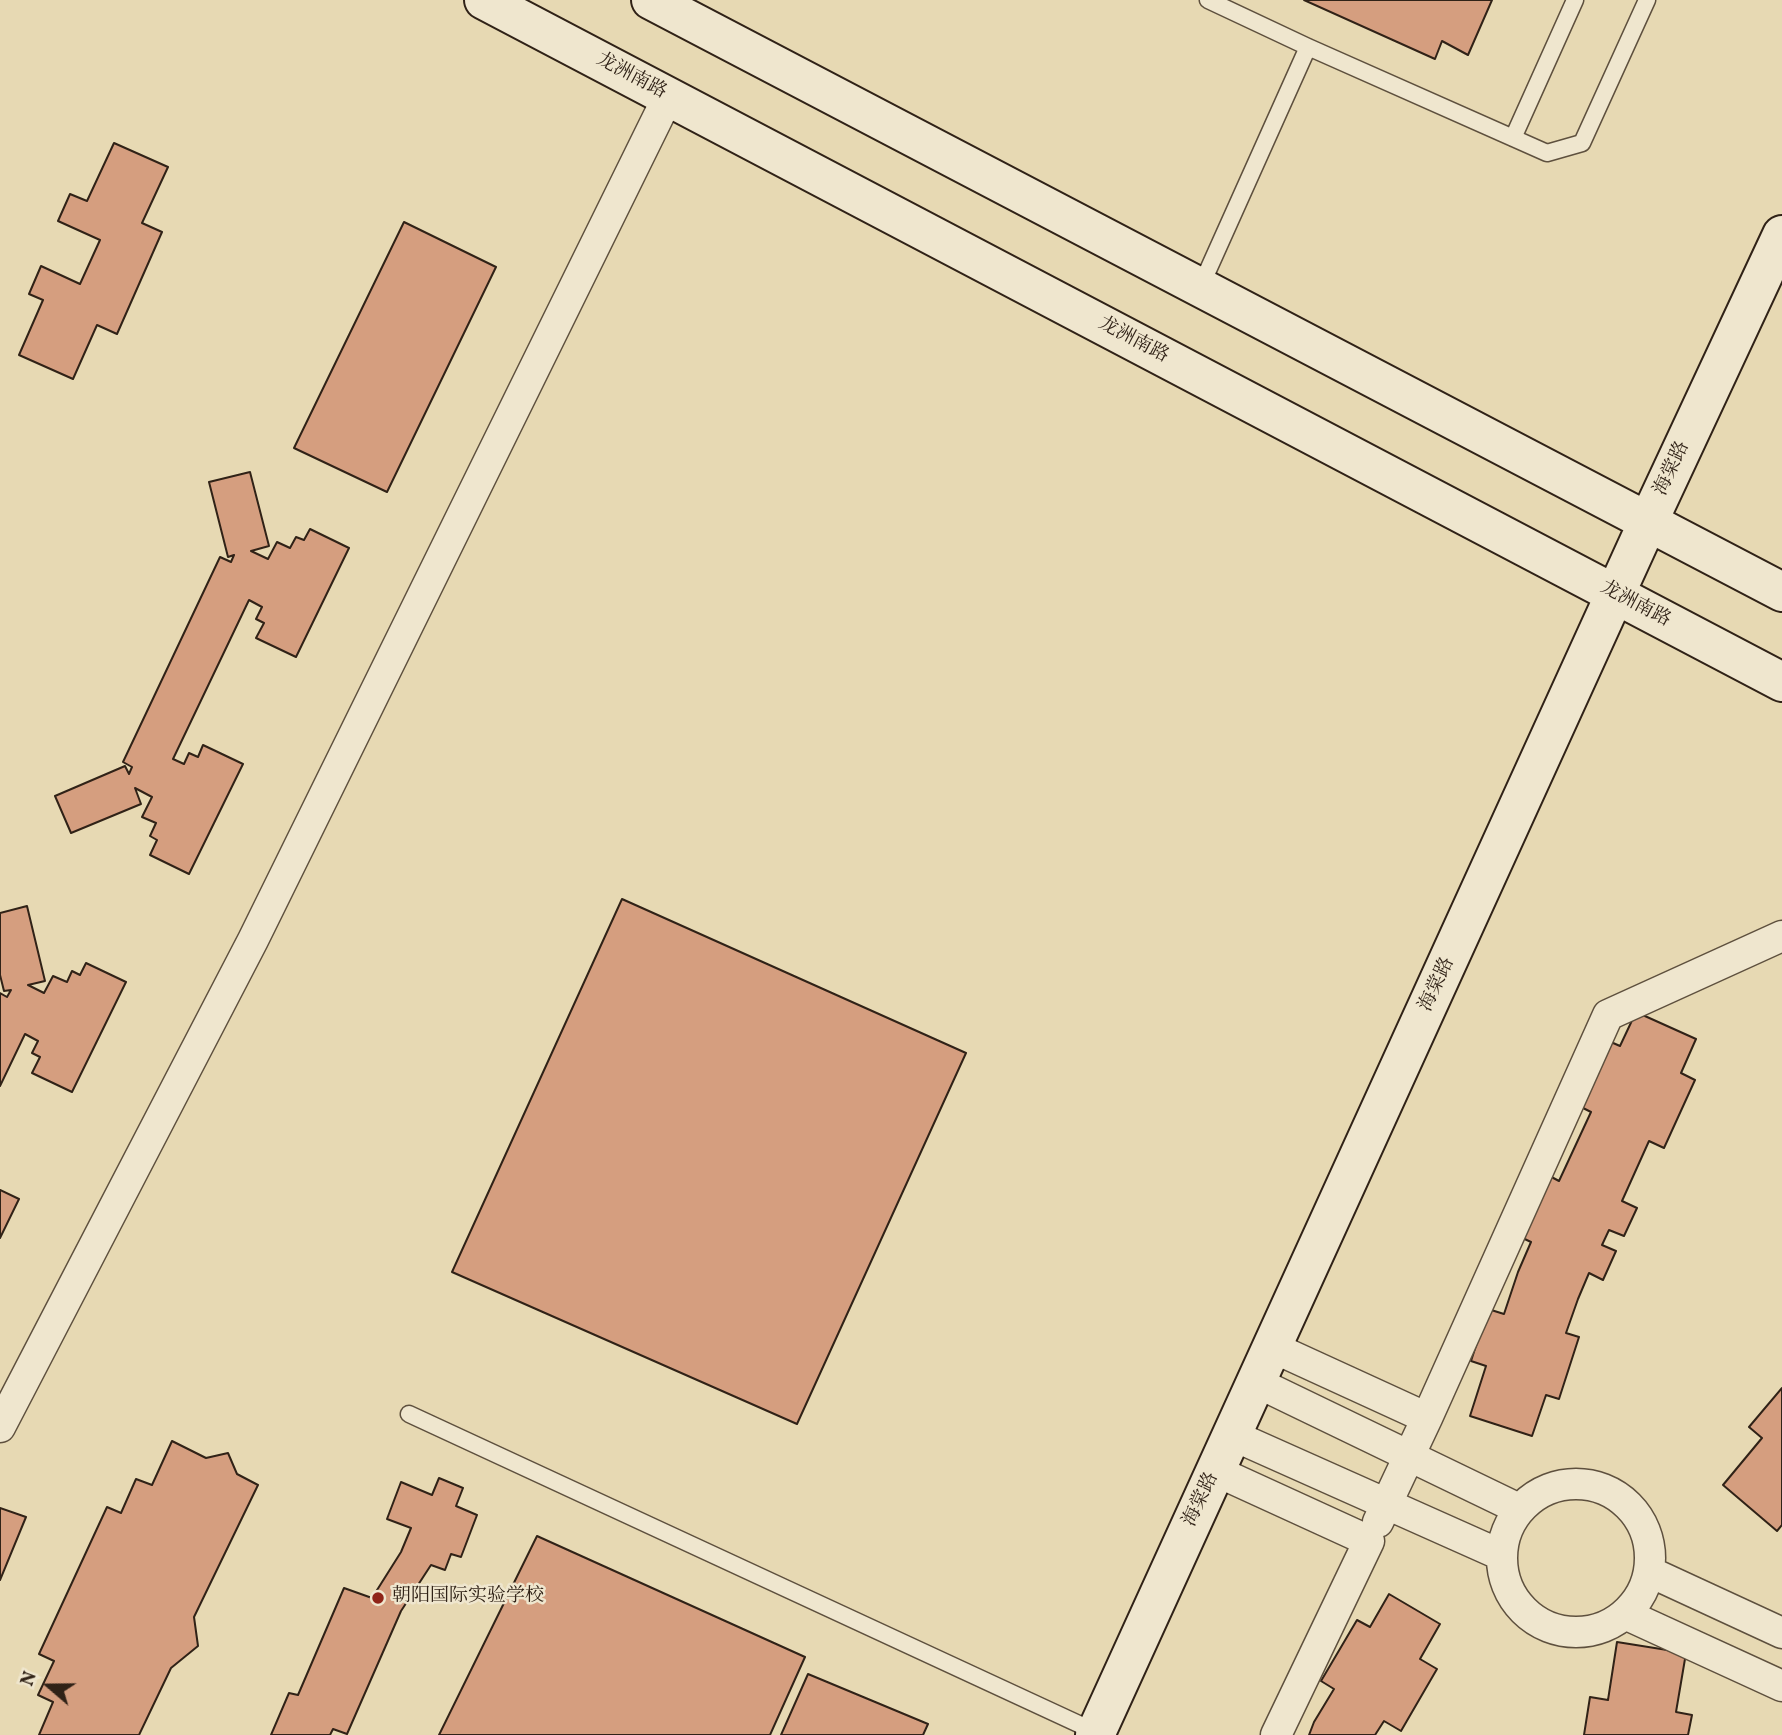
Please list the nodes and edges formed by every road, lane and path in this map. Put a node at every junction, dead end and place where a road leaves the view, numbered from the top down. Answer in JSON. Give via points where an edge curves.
{"nodes":[{"id":1,"x":484,"y":0,"type":"edge"},
{"id":2,"x":651,"y":0,"type":"edge"},
{"id":3,"x":1208,"y":0,"type":"edge"},
{"id":4,"x":1576,"y":0,"type":"edge"},
{"id":5,"x":1647,"y":0,"type":"edge"},
{"id":6,"x":1308,"y":47,"type":"junction"},
{"id":7,"x":668,"y":97,"type":"junction"},
{"id":8,"x":1513,"y":138,"type":"junction"},
{"id":9,"x":1782,"y":235,"type":"edge"},
{"id":10,"x":1200,"y":288,"type":"junction"},
{"id":11,"x":1648,"y":522,"type":"junction"},
{"id":12,"x":1782,"y":592,"type":"edge"},
{"id":13,"x":1615,"y":595,"type":"junction"},
{"id":14,"x":1782,"y":682,"type":"edge"},
{"id":15,"x":1782,"y":936,"type":"edge"},
{"id":16,"x":1272,"y":1347,"type":"junction"},
{"id":17,"x":1256,"y":1382,"type":"junction"},
{"id":18,"x":409,"y":1414,"type":"dead end"},
{"id":19,"x":1427,"y":1418,"type":"junction"},
{"id":20,"x":0,"y":1427,"type":"edge"},
{"id":21,"x":1232,"y":1435,"type":"junction"},
{"id":22,"x":1409,"y":1456,"type":"junction"},
{"id":23,"x":1216,"y":1471,"type":"junction"},
{"id":24,"x":1387,"y":1504,"type":"junction"},
{"id":25,"x":1519,"y":1509,"type":"junction"},
{"id":26,"x":1369,"y":1541,"type":"junction"},
{"id":27,"x":1502,"y":1555,"type":"junction"},
{"id":28,"x":1650,"y":1572,"type":"junction"},
{"id":29,"x":1625,"y":1614,"type":"junction"},
{"id":30,"x":1782,"y":1633,"type":"edge"},
{"id":31,"x":1782,"y":1686,"type":"edge"},
{"id":32,"x":1096,"y":1734,"type":"edge"},
{"id":33,"x":1276,"y":1735,"type":"edge"}],
"edges":[{"from":1,"to":7,"type":"main road","name":"龙洲南路"},
{"from":2,"to":10,"type":"main road"},
{"from":3,"to":6,"type":"lane"},
{"from":4,"to":8,"type":"lane"},
{"from":5,"to":8,"type":"lane","via":[[1582,143],[1547,153]]},
{"from":6,"to":8,"type":"lane"},
{"from":6,"to":10,"type":"lane"},
{"from":7,"to":13,"type":"main road","name":"龙洲南路"},
{"from":7,"to":20,"type":"street","via":[[254,940]]},
{"from":9,"to":11,"type":"main road","name":"海棠路"},
{"from":10,"to":11,"type":"main road"},
{"from":11,"to":12,"type":"main road"},
{"from":11,"to":13,"type":"main road","name":"海棠路"},
{"from":13,"to":14,"type":"main road","name":"龙洲南路"},
{"from":13,"to":16,"type":"main road","name":"海棠路"},
{"from":15,"to":19,"type":"street","via":[[1608,1015]]},
{"from":16,"to":17,"type":"main road","name":"海棠路"},
{"from":16,"to":19,"type":"street"},
{"from":17,"to":21,"type":"main road","name":"海棠路"},
{"from":17,"to":22,"type":"street"},
{"from":18,"to":32,"type":"lane"},
{"from":19,"to":22,"type":"street"},
{"from":21,"to":23,"type":"main road","name":"海棠路"},
{"from":21,"to":24,"type":"street"},
{"from":22,"to":24,"type":"street"},
{"from":22,"to":25,"type":"street"},
{"from":23,"to":26,"type":"street"},
{"from":23,"to":32,"type":"main road","name":"海棠路"},
{"from":24,"to":26,"type":"street"},
{"from":24,"to":27,"type":"street"},
{"from":25,"to":27,"type":"street","via":[[1507,1531]]},
{"from":25,"to":28,"type":"street","via":[[1538,1493],[1561,1485],[1585,1484],[1609,1491],[1629,1504],[1643,1524]]},
{"from":26,"to":33,"type":"street"},
{"from":27,"to":29,"type":"street","via":[[1505,1580],[1516,1602],[1533,1620],[1555,1630],[1580,1633],[1604,1628]]},
{"from":28,"to":29,"type":"street","via":[[1641,1595]]},
{"from":28,"to":30,"type":"street"},
{"from":29,"to":31,"type":"street"}]}
